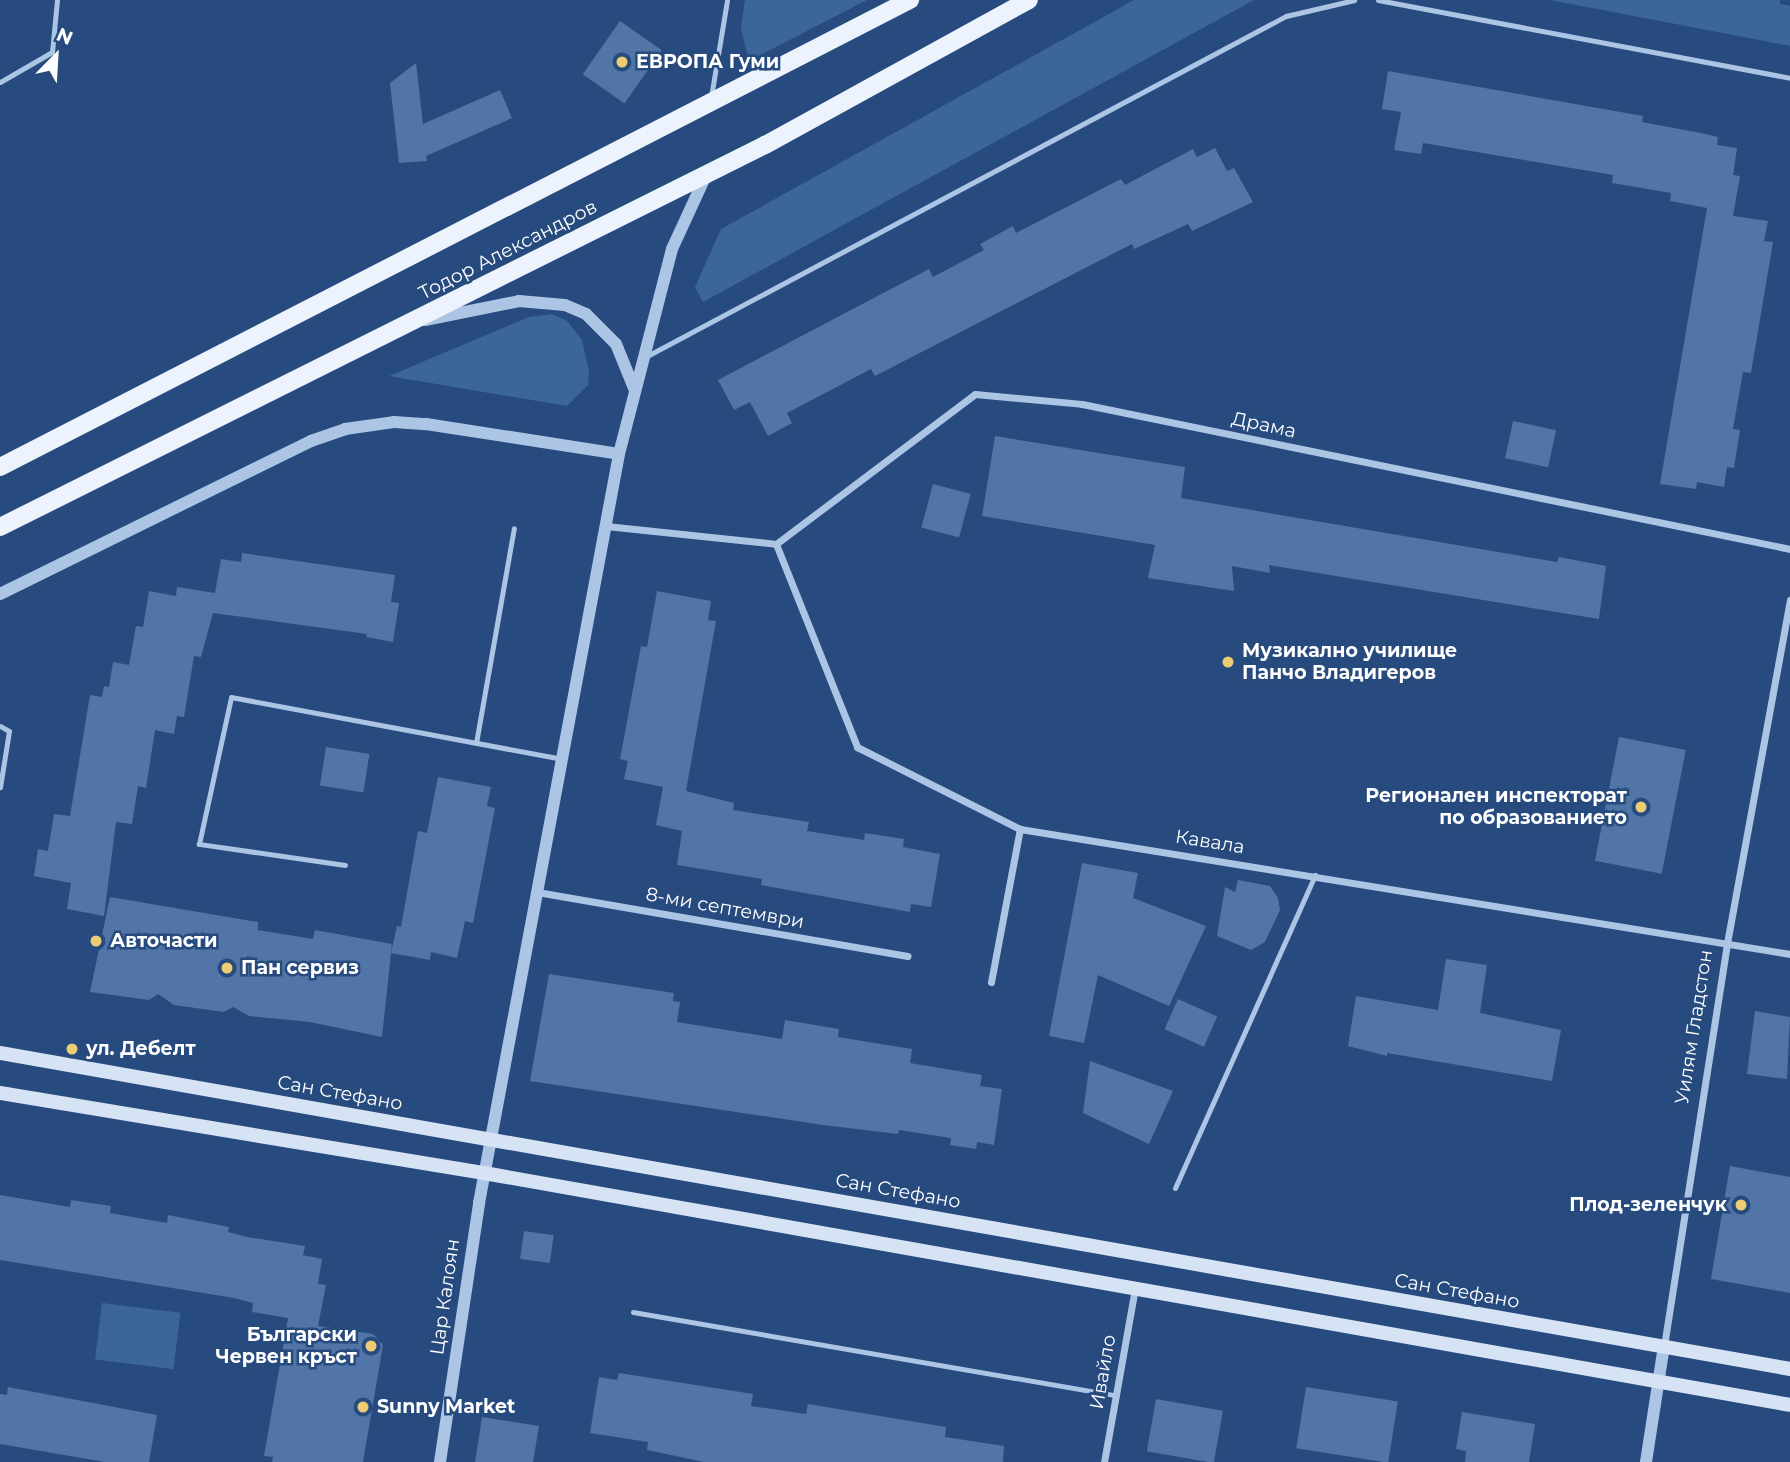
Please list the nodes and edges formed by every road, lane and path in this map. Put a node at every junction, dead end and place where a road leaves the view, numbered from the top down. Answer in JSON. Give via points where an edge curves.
{"nodes":[{"id":1,"x":57,"y":0,"type":"edge"},
{"id":2,"x":727,"y":0,"type":"edge"},
{"id":3,"x":910,"y":0,"type":"edge"},
{"id":4,"x":1029,"y":0,"type":"edge"},
{"id":5,"x":1354,"y":0,"type":"edge"},
{"id":6,"x":1378,"y":0,"type":"edge"},
{"id":7,"x":1790,"y":78,"type":"edge"},
{"id":8,"x":0,"y":82,"type":"edge"},
{"id":9,"x":709,"y":106,"type":"junction"},
{"id":10,"x":706,"y":175,"type":"junction"},
{"id":11,"x":408,"y":324,"type":"junction"},
{"id":12,"x":642,"y":360,"type":"junction"},
{"id":13,"x":635,"y":388,"type":"junction"},
{"id":14,"x":619,"y":454,"type":"junction"},
{"id":15,"x":0,"y":467,"type":"edge"},
{"id":16,"x":606,"y":526,"type":"junction"},
{"id":17,"x":0,"y":527,"type":"edge"},
{"id":18,"x":514,"y":528,"type":"dead end"},
{"id":19,"x":776,"y":544,"type":"junction"},
{"id":20,"x":1790,"y":549,"type":"edge"},
{"id":21,"x":0,"y":594,"type":"edge"},
{"id":22,"x":1790,"y":600,"type":"edge"},
{"id":23,"x":0,"y":726,"type":"edge"},
{"id":24,"x":476,"y":743,"type":"junction"},
{"id":25,"x":562,"y":759,"type":"junction"},
{"id":26,"x":0,"y":787,"type":"edge"},
{"id":27,"x":1020,"y":829,"type":"junction"},
{"id":28,"x":345,"y":865,"type":"dead end"},
{"id":29,"x":1315,"y":875,"type":"junction"},
{"id":30,"x":537,"y":892,"type":"junction"},
{"id":31,"x":1727,"y":943,"type":"junction"},
{"id":32,"x":1790,"y":954,"type":"edge"},
{"id":33,"x":908,"y":956,"type":"dead end"},
{"id":34,"x":991,"y":982,"type":"dead end"},
{"id":35,"x":0,"y":1053,"type":"edge"},
{"id":36,"x":0,"y":1093,"type":"edge"},
{"id":37,"x":491,"y":1138,"type":"junction"},
{"id":38,"x":484,"y":1173,"type":"junction"},
{"id":39,"x":1175,"y":1188,"type":"dead end"},
{"id":40,"x":1135,"y":1288,"type":"junction"},
{"id":41,"x":633,"y":1312,"type":"dead end"},
{"id":42,"x":1664,"y":1346,"type":"junction"},
{"id":43,"x":1790,"y":1368,"type":"edge"},
{"id":44,"x":1658,"y":1382,"type":"junction"},
{"id":45,"x":1115,"y":1395,"type":"junction"},
{"id":46,"x":1790,"y":1405,"type":"edge"},
{"id":47,"x":440,"y":1462,"type":"edge"},
{"id":48,"x":1104,"y":1462,"type":"edge"},
{"id":49,"x":1646,"y":1462,"type":"edge"}],
"edges":[{"from":1,"to":8,"type":"lane","via":[[51,52]]},
{"from":2,"to":9,"type":"lane"},
{"from":3,"to":9,"type":"main road","name":"Тодор Александров"},
{"from":4,"to":10,"type":"main road","name":"Тодор Александров"},
{"from":5,"to":12,"type":"lane","via":[[1286,16]]},
{"from":6,"to":7,"type":"lane"},
{"from":9,"to":15,"type":"main road","name":"Тодор Александров"},
{"from":10,"to":11,"type":"main road","name":"Тодор Александров"},
{"from":10,"to":12,"type":"street","name":"Цар Калоян","via":[[672,249]]},
{"from":11,"to":13,"type":"street","via":[[519,301],[565,305],[586,314],[616,344]]},
{"from":11,"to":17,"type":"main road","name":"Тодор Александров"},
{"from":12,"to":13,"type":"street","name":"Цар Калоян"},
{"from":13,"to":14,"type":"street","name":"Цар Калоян"},
{"from":14,"to":16,"type":"street","name":"Цар Калоян"},
{"from":14,"to":21,"type":"street","via":[[426,424],[394,422],[345,429],[310,441]]},
{"from":16,"to":19,"type":"street"},
{"from":16,"to":25,"type":"street","name":"Цар Калоян"},
{"from":18,"to":24,"type":"lane"},
{"from":19,"to":20,"type":"street","name":"Драма","via":[[975,394],[1082,404]]},
{"from":19,"to":27,"type":"street","name":"Кавала","via":[[857,747]]},
{"from":22,"to":31,"type":"street","name":"Уилям Гладстон"},
{"from":23,"to":26,"type":"lane","via":[[9,731]]},
{"from":24,"to":25,"type":"lane"},
{"from":24,"to":28,"type":"lane","via":[[231,697],[199,844]]},
{"from":25,"to":30,"type":"street","name":"Цар Калоян"},
{"from":27,"to":29,"type":"street","name":"Кавала"},
{"from":27,"to":34,"type":"street"},
{"from":29,"to":31,"type":"street","name":"Кавала"},
{"from":29,"to":39,"type":"lane"},
{"from":30,"to":33,"type":"street","name":"8-ми септември"},
{"from":30,"to":37,"type":"street","name":"Цар Калоян"},
{"from":31,"to":32,"type":"street","name":"Кавала"},
{"from":31,"to":42,"type":"street","name":"Уилям Гладстон"},
{"from":35,"to":37,"type":"main road","name":"Сан Стефано"},
{"from":36,"to":38,"type":"main road"},
{"from":37,"to":38,"type":"street","name":"Цар Калоян"},
{"from":37,"to":42,"type":"main road","name":"Сан Стефано"},
{"from":38,"to":40,"type":"main road"},
{"from":38,"to":47,"type":"street","name":"Цар Калоян"},
{"from":40,"to":44,"type":"main road"},
{"from":40,"to":45,"type":"street","name":"Ивайло"},
{"from":41,"to":45,"type":"lane"},
{"from":42,"to":43,"type":"main road","name":"Сан Стефано"},
{"from":42,"to":44,"type":"street","name":"Уилям Гладстон"},
{"from":44,"to":46,"type":"main road"},
{"from":44,"to":49,"type":"street","name":"Уилям Гладстон"},
{"from":45,"to":48,"type":"street","name":"Ивайло"}]}
